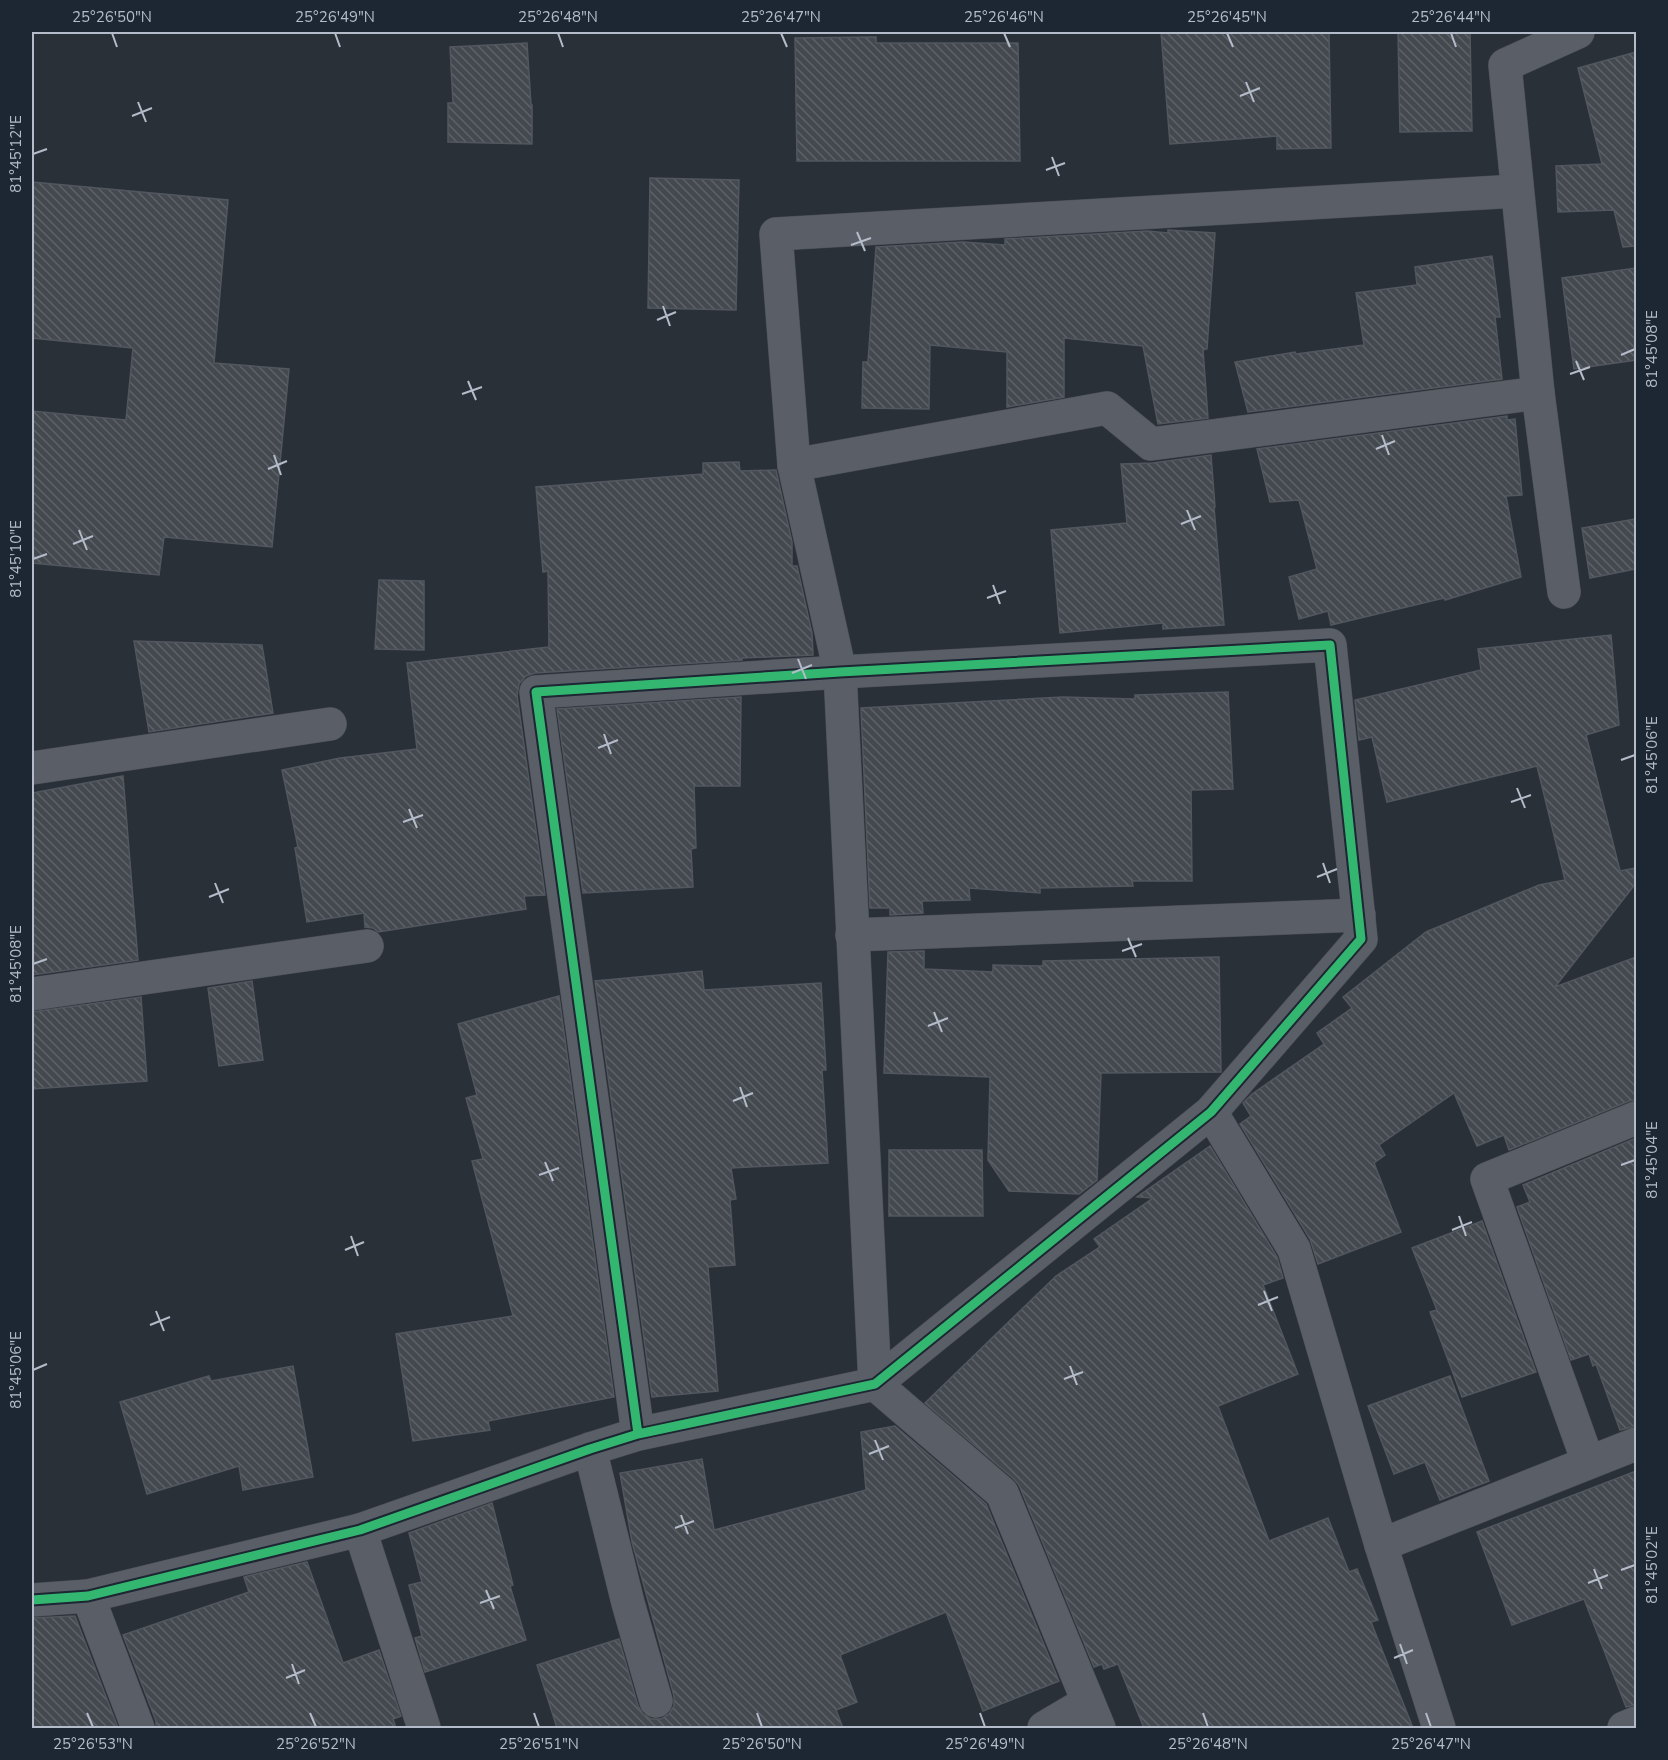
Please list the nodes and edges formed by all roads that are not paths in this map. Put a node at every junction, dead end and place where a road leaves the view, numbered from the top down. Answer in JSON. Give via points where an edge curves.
{"nodes":[{"id":1,"x":1578,"y":32,"type":"edge"},
{"id":2,"x":1517,"y":191,"type":"junction"},
{"id":3,"x":1538,"y":393,"type":"junction"},
{"id":4,"x":794,"y":465,"type":"junction"},
{"id":5,"x":1564,"y":592,"type":"dead end"},
{"id":6,"x":840,"y":672,"type":"junction"},
{"id":7,"x":330,"y":724,"type":"dead end"},
{"id":8,"x":32,"y":768,"type":"edge"},
{"id":9,"x":1359,"y":915,"type":"junction"},
{"id":10,"x":852,"y":935,"type":"junction"},
{"id":11,"x":368,"y":946,"type":"dead end"},
{"id":12,"x":32,"y":994,"type":"edge"},
{"id":13,"x":1211,"y":1112,"type":"junction"},
{"id":14,"x":1636,"y":1118,"type":"edge"},
{"id":15,"x":875,"y":1384,"type":"junction"},
{"id":16,"x":638,"y":1434,"type":"junction"},
{"id":17,"x":1636,"y":1444,"type":"edge"},
{"id":18,"x":590,"y":1449,"type":"junction"},
{"id":19,"x":1588,"y":1462,"type":"junction"},
{"id":20,"x":360,"y":1530,"type":"junction"},
{"id":21,"x":1381,"y":1545,"type":"junction"},
{"id":22,"x":88,"y":1596,"type":"junction"},
{"id":23,"x":32,"y":1600,"type":"edge"},
{"id":24,"x":656,"y":1701,"type":"dead end"},
{"id":25,"x":1094,"y":1715,"type":"edge"},
{"id":26,"x":1636,"y":1723,"type":"edge"},
{"id":27,"x":138,"y":1728,"type":"edge"},
{"id":28,"x":424,"y":1728,"type":"edge"},
{"id":29,"x":1044,"y":1728,"type":"edge"},
{"id":30,"x":1439,"y":1728,"type":"edge"},
{"id":31,"x":1624,"y":1728,"type":"edge"}],
"edges":[{"from":1,"to":2,"type":"street","via":[[1505,65]]},
{"from":2,"to":3,"type":"street"},
{"from":2,"to":4,"type":"street","via":[[776,234]]},
{"from":3,"to":4,"type":"street","via":[[1151,444],[1107,408]]},
{"from":3,"to":5,"type":"street"},
{"from":4,"to":6,"type":"street"},
{"from":6,"to":9,"type":"street","via":[[1330,645]]},
{"from":6,"to":10,"type":"street"},
{"from":6,"to":16,"type":"street","via":[[536,692]]},
{"from":7,"to":8,"type":"street"},
{"from":9,"to":10,"type":"street"},
{"from":9,"to":13,"type":"street","via":[[1361,939]]},
{"from":10,"to":15,"type":"street"},
{"from":11,"to":12,"type":"street"},
{"from":13,"to":15,"type":"street"},
{"from":13,"to":21,"type":"street","via":[[1294,1249]]},
{"from":14,"to":19,"type":"street","via":[[1487,1179]]},
{"from":15,"to":16,"type":"street"},
{"from":15,"to":25,"type":"street","via":[[1002,1493]]},
{"from":16,"to":18,"type":"street"},
{"from":17,"to":19,"type":"street"},
{"from":18,"to":20,"type":"street"},
{"from":18,"to":24,"type":"street"},
{"from":19,"to":21,"type":"street"},
{"from":20,"to":22,"type":"street"},
{"from":20,"to":28,"type":"street"},
{"from":21,"to":30,"type":"street"},
{"from":22,"to":23,"type":"street"},
{"from":22,"to":27,"type":"street"},
{"from":25,"to":29,"type":"street"},
{"from":26,"to":31,"type":"street"}]}
